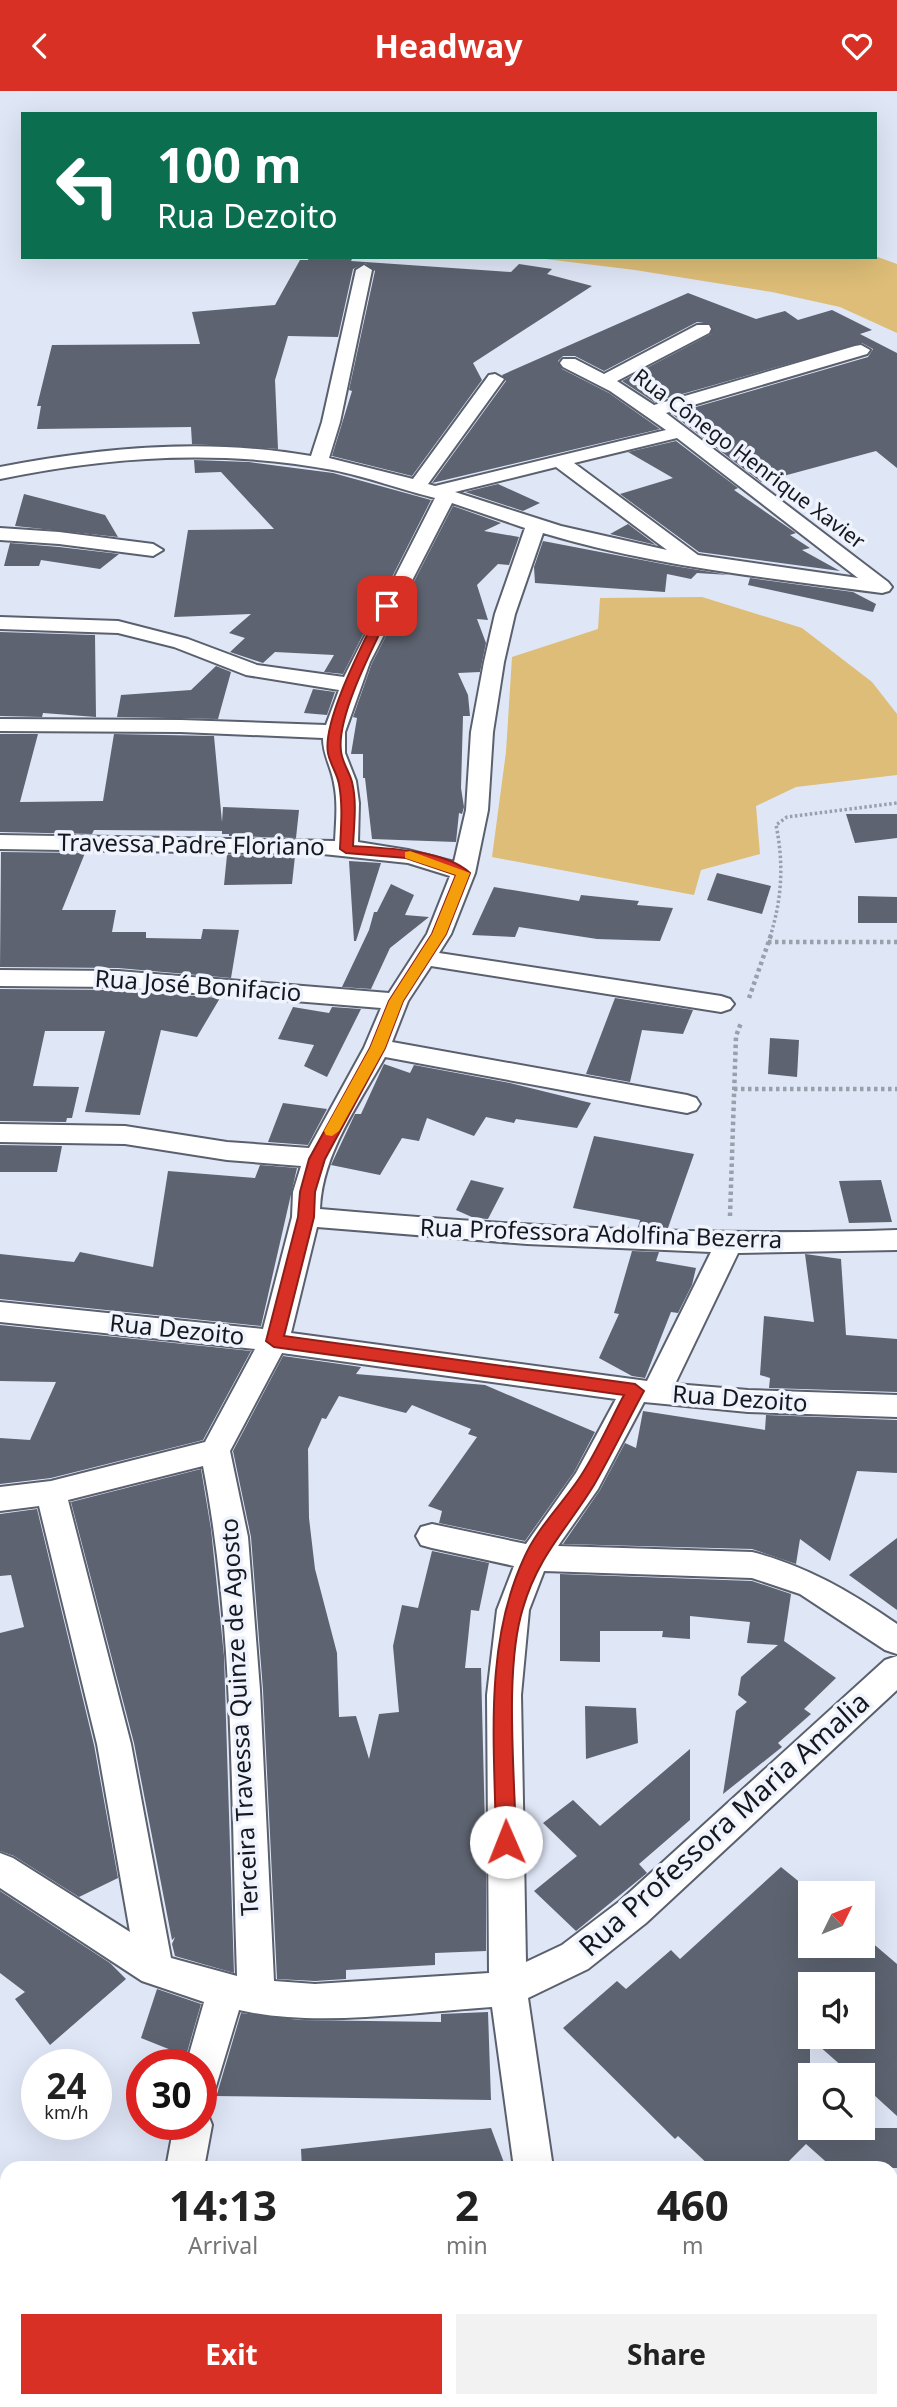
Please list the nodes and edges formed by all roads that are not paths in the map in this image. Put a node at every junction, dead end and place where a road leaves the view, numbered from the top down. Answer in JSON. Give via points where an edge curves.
{"nodes":[{"id":1,"x":363,"y":270,"type":"dead end"},
{"id":2,"x":703,"y":330,"type":"dead end"},
{"id":3,"x":861,"y":350,"type":"dead end"},
{"id":4,"x":569,"y":363,"type":"dead end"},
{"id":5,"x":495,"y":379,"type":"dead end"},
{"id":6,"x":604,"y":381,"type":"junction"},
{"id":7,"x":652,"y":411,"type":"junction"},
{"id":8,"x":678,"y":432,"type":"junction"},
{"id":9,"x":318,"y":461,"type":"junction"},
{"id":10,"x":559,"y":461,"type":"junction"},
{"id":11,"x":0,"y":473,"type":"edge"},
{"id":12,"x":432,"y":491,"type":"junction"},
{"id":13,"x":536,"y":525,"type":"junction"},
{"id":14,"x":0,"y":534,"type":"edge"},
{"id":15,"x":153,"y":550,"type":"dead end"},
{"id":16,"x":692,"y":559,"type":"junction"},
{"id":17,"x":889,"y":593,"type":"edge"},
{"id":18,"x":0,"y":623,"type":"edge"},
{"id":19,"x":352,"y":685,"type":"junction"},
{"id":20,"x":0,"y":725,"type":"edge"},
{"id":21,"x":334,"y":732,"type":"junction"},
{"id":22,"x":0,"y":842,"type":"edge"},
{"id":23,"x":346,"y":849,"type":"junction"},
{"id":24,"x":463,"y":873,"type":"junction"},
{"id":25,"x":425,"y":958,"type":"junction"},
{"id":26,"x":0,"y":978,"type":"edge"},
{"id":27,"x":396,"y":1001,"type":"junction"},
{"id":28,"x":721,"y":1004,"type":"dead end"},
{"id":29,"x":377,"y":1048,"type":"junction"},
{"id":30,"x":687,"y":1104,"type":"dead end"},
{"id":31,"x":0,"y":1133,"type":"edge"},
{"id":32,"x":317,"y":1159,"type":"junction"},
{"id":33,"x":306,"y":1217,"type":"junction"},
{"id":34,"x":897,"y":1240,"type":"edge"},
{"id":35,"x":729,"y":1243,"type":"junction"},
{"id":36,"x":0,"y":1312,"type":"edge"},
{"id":37,"x":274,"y":1341,"type":"junction"},
{"id":38,"x":646,"y":1392,"type":"junction"},
{"id":39,"x":897,"y":1406,"type":"edge"},
{"id":40,"x":215,"y":1451,"type":"junction"},
{"id":41,"x":51,"y":1493,"type":"junction"},
{"id":42,"x":0,"y":1499,"type":"edge"},
{"id":43,"x":432,"y":1536,"type":"dead end"},
{"id":44,"x":533,"y":1558,"type":"junction"},
{"id":45,"x":897,"y":1641,"type":"edge"},
{"id":46,"x":897,"y":1670,"type":"edge"},
{"id":47,"x":0,"y":1869,"type":"edge"},
{"id":48,"x":155,"y":1969,"type":"junction"},
{"id":49,"x":508,"y":1989,"type":"junction"},
{"id":50,"x":241,"y":1994,"type":"junction"},
{"id":51,"x":215,"y":2049,"type":"edge"},
{"id":52,"x":190,"y":2140,"type":"edge"},
{"id":53,"x":186,"y":2161,"type":"edge"},
{"id":54,"x":533,"y":2161,"type":"edge"}],
"edges":[{"from":1,"to":9,"type":"street","via":[[331,422]]},
{"from":2,"to":6,"type":"street"},
{"from":3,"to":7,"type":"street"},
{"from":4,"to":6,"type":"street","name":"Rua Cônego Henrique Xavier"},
{"from":5,"to":12,"type":"street"},
{"from":6,"to":7,"type":"street","name":"Rua Cônego Henrique Xavier"},
{"from":7,"to":8,"type":"street","name":"Rua Cônego Henrique Xavier"},
{"from":8,"to":10,"type":"street"},
{"from":8,"to":17,"type":"street","name":"Rua Cônego Henrique Xavier"},
{"from":9,"to":11,"type":"street","via":[[256,452],[116,453]]},
{"from":9,"to":12,"type":"street"},
{"from":10,"to":12,"type":"street"},
{"from":10,"to":16,"type":"street"},
{"from":12,"to":13,"type":"street"},
{"from":12,"to":19,"type":"street"},
{"from":13,"to":16,"type":"street"},
{"from":13,"to":24,"type":"street","via":[[505,614],[494,662],[482,731],[477,810]]},
{"from":14,"to":15,"type":"street"},
{"from":16,"to":17,"type":"street"},
{"from":18,"to":19,"type":"street","via":[[118,627],[181,643],[253,671]]},
{"from":19,"to":21,"type":"street"},
{"from":20,"to":21,"type":"street"},
{"from":21,"to":23,"type":"street","via":[[334,753],[348,803]]},
{"from":22,"to":23,"type":"street","name":"Travessa Padre Floriano"},
{"from":23,"to":24,"type":"street","name":"Travessa Padre Floriano","via":[[406,854]]},
{"from":24,"to":25,"type":"street"},
{"from":25,"to":27,"type":"street"},
{"from":25,"to":28,"type":"street"},
{"from":26,"to":27,"type":"street","name":"Rua José Bonifacio","via":[[118,979]]},
{"from":27,"to":29,"type":"street"},
{"from":29,"to":30,"type":"street"},
{"from":29,"to":32,"type":"street"},
{"from":31,"to":32,"type":"street","via":[[125,1135]]},
{"from":32,"to":33,"type":"street","via":[[307,1192]]},
{"from":33,"to":35,"type":"street","name":"Rua Professora Adolfina Bezerra","via":[[487,1232]]},
{"from":33,"to":37,"type":"street"},
{"from":34,"to":35,"type":"street","name":"Rua Professora Adolfina Bezerra"},
{"from":35,"to":38,"type":"street"},
{"from":36,"to":37,"type":"street","name":"Rua Dezoito"},
{"from":37,"to":38,"type":"street","name":"Rua Dezoito"},
{"from":37,"to":40,"type":"street"},
{"from":38,"to":39,"type":"street","name":"Rua Dezoito"},
{"from":38,"to":44,"type":"street"},
{"from":40,"to":41,"type":"street"},
{"from":40,"to":50,"type":"street","name":"Terceira Travessa Quinze de Agosto","via":[[232,1537],[243,1690]]},
{"from":41,"to":42,"type":"street"},
{"from":41,"to":48,"type":"street","via":[[114,1744]]},
{"from":43,"to":44,"type":"street"},
{"from":44,"to":45,"type":"street","via":[[752,1565],[783,1571]]},
{"from":44,"to":49,"type":"street","via":[[513,1610],[505,1671]]},
{"from":46,"to":49,"type":"street","name":"Rua Professora Maria Amalia","via":[[633,1912],[575,1957]]},
{"from":47,"to":48,"type":"street"},
{"from":48,"to":50,"type":"street"},
{"from":49,"to":50,"type":"street","via":[[315,2001]]},
{"from":49,"to":54,"type":"street"},
{"from":50,"to":51,"type":"street","name":"Terceira Travessa Quinze de Agosto"},
{"from":52,"to":53,"type":"street"}]}
